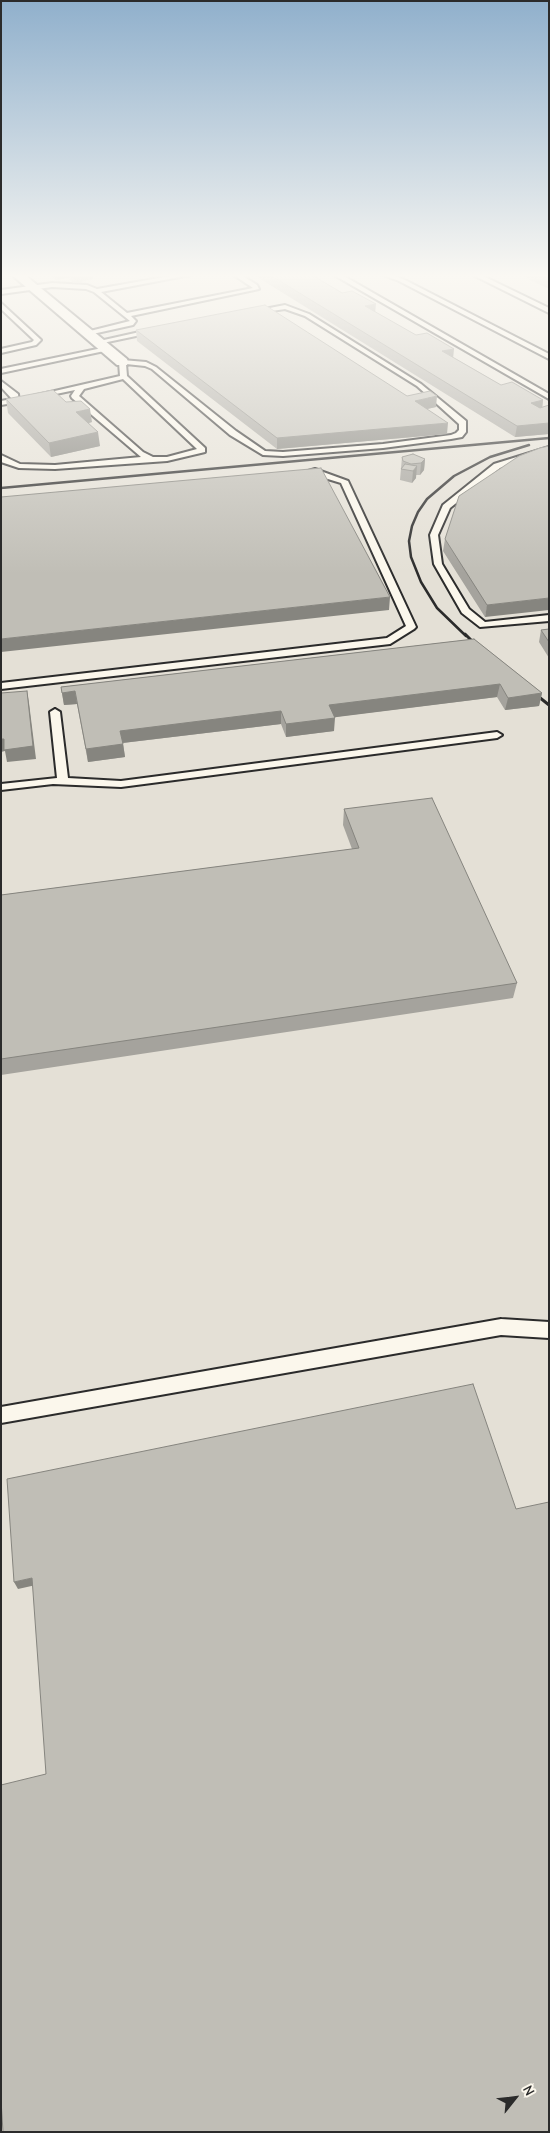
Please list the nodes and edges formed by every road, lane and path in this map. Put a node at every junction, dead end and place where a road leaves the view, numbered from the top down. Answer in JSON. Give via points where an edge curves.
{"nodes":[{"id":1,"x":162,"y":375,"type":"edge"},
{"id":2,"x":402,"y":375,"type":"edge"},
{"id":3,"x":510,"y":375,"type":"edge"},
{"id":4,"x":124,"y":377,"type":"joint"},
{"id":5,"x":1,"y":383,"type":"edge"},
{"id":6,"x":81,"y":387,"type":"junction"},
{"id":7,"x":549,"y":397,"type":"edge"},
{"id":8,"x":16,"y":400,"type":"junction"},
{"id":9,"x":1,"y":403,"type":"edge"},
{"id":10,"x":549,"y":449,"type":"edge"},
{"id":11,"x":1,"y":458,"type":"edge"},
{"id":12,"x":152,"y":459,"type":"junction"},
{"id":13,"x":296,"y":473,"type":"edge"},
{"id":14,"x":549,"y":618,"type":"edge"},
{"id":15,"x":1,"y":686,"type":"edge"},
{"id":16,"x":55,"y":712,"type":"dead end"},
{"id":17,"x":497,"y":735,"type":"dead end"},
{"id":18,"x":63,"y":781,"type":"junction"},
{"id":19,"x":1,"y":787,"type":"edge"},
{"id":20,"x":549,"y":1330,"type":"edge"},
{"id":21,"x":1,"y":1415,"type":"edge"}],
"edges":[{"from":1,"to":2,"type":"lane","via":[[233,433],[264,453],[383,446],[459,435],[463,423]]},
{"from":3,"to":7,"type":"lane"},
{"from":4,"to":6,"type":"lane"},
{"from":4,"to":12,"type":"lane","via":[[202,450],[167,460]]},
{"from":5,"to":8,"type":"lane","via":[[16,396]]},
{"from":6,"to":8,"type":"lane"},
{"from":6,"to":12,"type":"lane","via":[[75,396],[140,454]]},
{"from":8,"to":9,"type":"lane"},
{"from":10,"to":14,"type":"lane","via":[[497,466],[446,507],[434,535],[438,564],[465,611],[483,625]]},
{"from":11,"to":12,"type":"lane","via":[[20,466],[56,467]]},
{"from":13,"to":15,"type":"lane","via":[[315,471],[344,481],[411,627],[390,641]]},
{"from":16,"to":18,"type":"lane"},
{"from":17,"to":18,"type":"lane","via":[[121,784]]},
{"from":18,"to":19,"type":"lane"},
{"from":20,"to":21,"type":"lane","via":[[500,1327]]}]}
